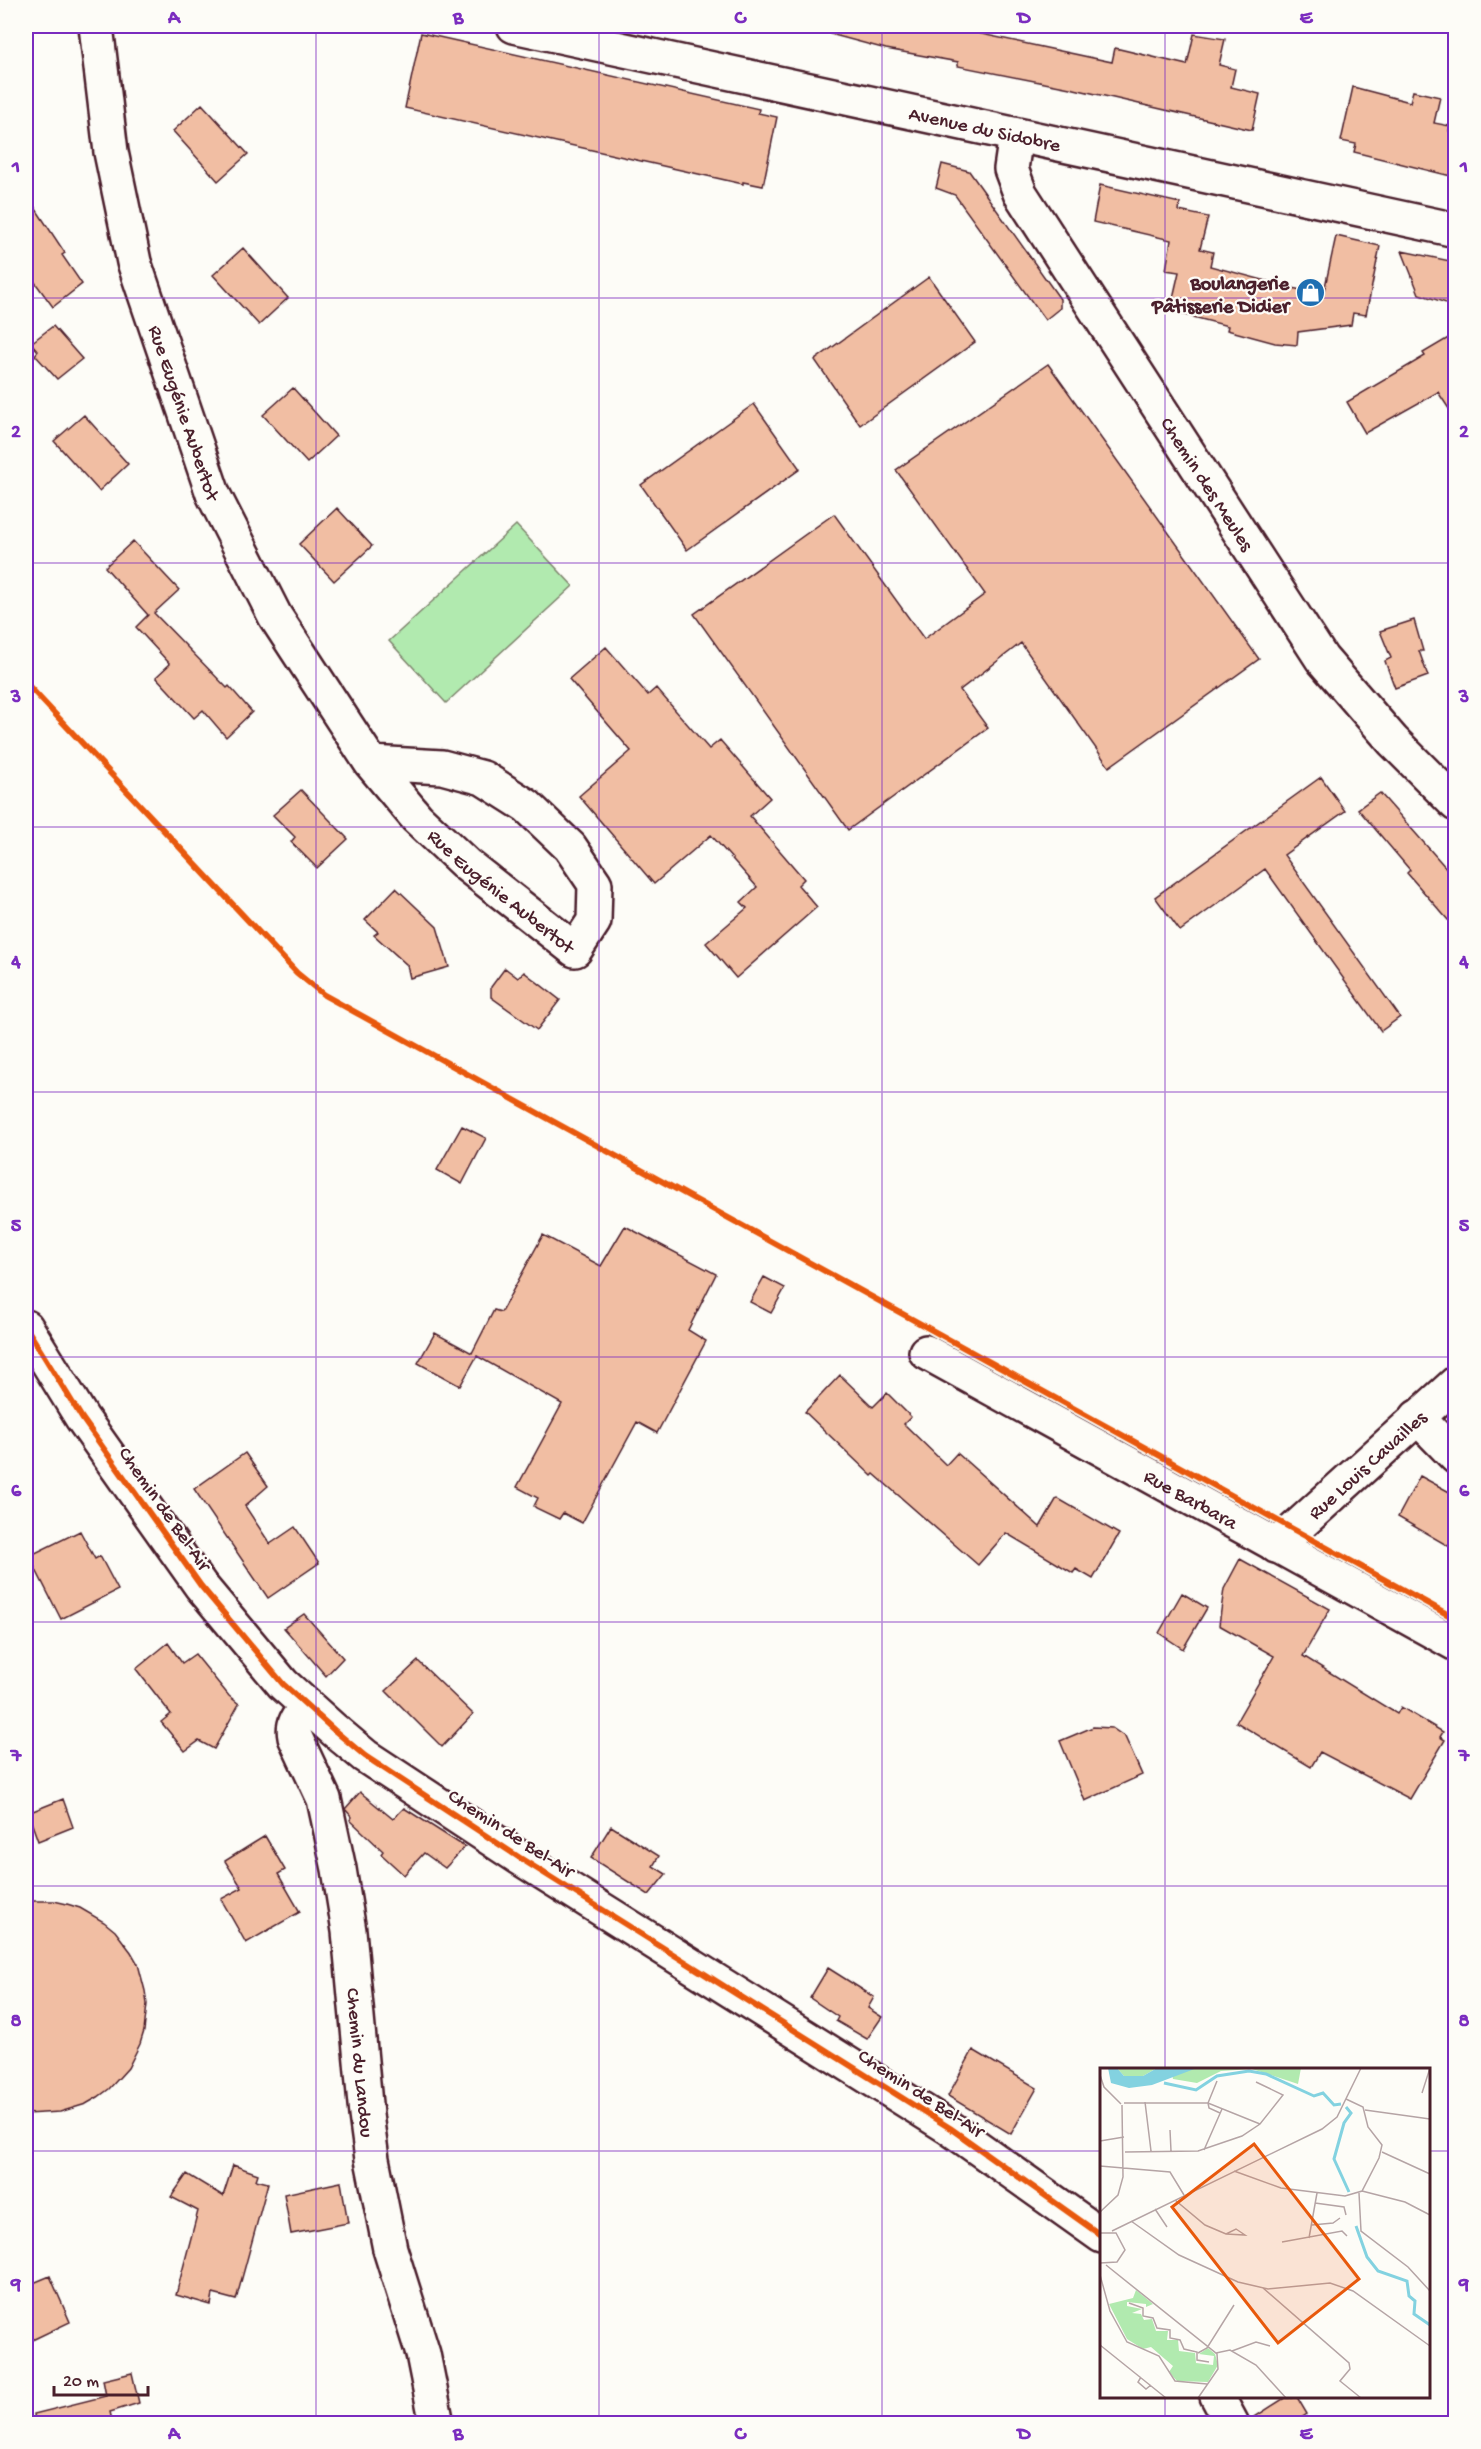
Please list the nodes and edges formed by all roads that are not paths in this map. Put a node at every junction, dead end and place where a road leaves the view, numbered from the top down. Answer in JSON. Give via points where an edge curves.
{"nodes":[{"id":1,"x":96,"y":26,"type":"edge"},
{"id":2,"x":514,"y":26,"type":"edge"},
{"id":3,"x":1016,"y":135,"type":"junction"},
{"id":4,"x":1455,"y":230,"type":"edge"},
{"id":5,"x":371,"y":762,"type":"junction"},
{"id":6,"x":1455,"y":804,"type":"edge"},
{"id":7,"x":26,"y":1327,"type":"edge"},
{"id":8,"x":926,"y":1352,"type":"dead end"},
{"id":9,"x":1455,"y":1383,"type":"edge"},
{"id":10,"x":1417,"y":1417,"type":"junction"},
{"id":11,"x":1455,"y":1457,"type":"edge"},
{"id":12,"x":1276,"y":1546,"type":"junction"},
{"id":13,"x":1455,"y":1644,"type":"edge"},
{"id":14,"x":307,"y":1707,"type":"junction"},
{"id":15,"x":1100,"y":2235,"type":"edge"},
{"id":16,"x":1218,"y":2398,"type":"edge"},
{"id":17,"x":437,"y":2424,"type":"edge"},
{"id":18,"x":1232,"y":2424,"type":"edge"}],
"edges":[{"from":1,"to":5,"type":"street","name":"Rue Eugénie Aubertot","via":[[111,152],[134,262],[213,494],[275,616]]},
{"from":2,"to":3,"type":"street","name":"Avenue du Sidobre"},
{"from":3,"to":4,"type":"street","name":"Avenue du Sidobre"},
{"from":3,"to":6,"type":"street","name":"Chemin des Meules","via":[[1011,169],[1020,193],[1322,659],[1393,741]]},
{"from":5,"to":5,"type":"street","name":"Rue Eugénie Aubertot","via":[[462,772],[483,778],[526,806],[570,847],[595,884],[594,921],[575,950],[467,865],[417,818]]},
{"from":7,"to":14,"type":"street","name":"Chemin de Bel-Air","via":[[82,1418],[195,1578],[255,1653]]},
{"from":8,"to":12,"type":"street","name":"Rue Barbara"},
{"from":9,"to":10,"type":"street","name":"Rue Louis Cavailles"},
{"from":10,"to":11,"type":"street"},
{"from":10,"to":12,"type":"street","name":"Rue Louis Cavailles"},
{"from":12,"to":13,"type":"street","name":"Rue Barbara"},
{"from":14,"to":15,"type":"street","name":"Chemin de Bel-Air","via":[[365,1756],[950,2128]]},
{"from":14,"to":17,"type":"street","name":"Chemin du Landou","via":[[293,1729],[324,1799],[339,1869],[349,1930],[372,2159],[390,2249],[423,2354]]},
{"from":16,"to":18,"type":"street"}]}
